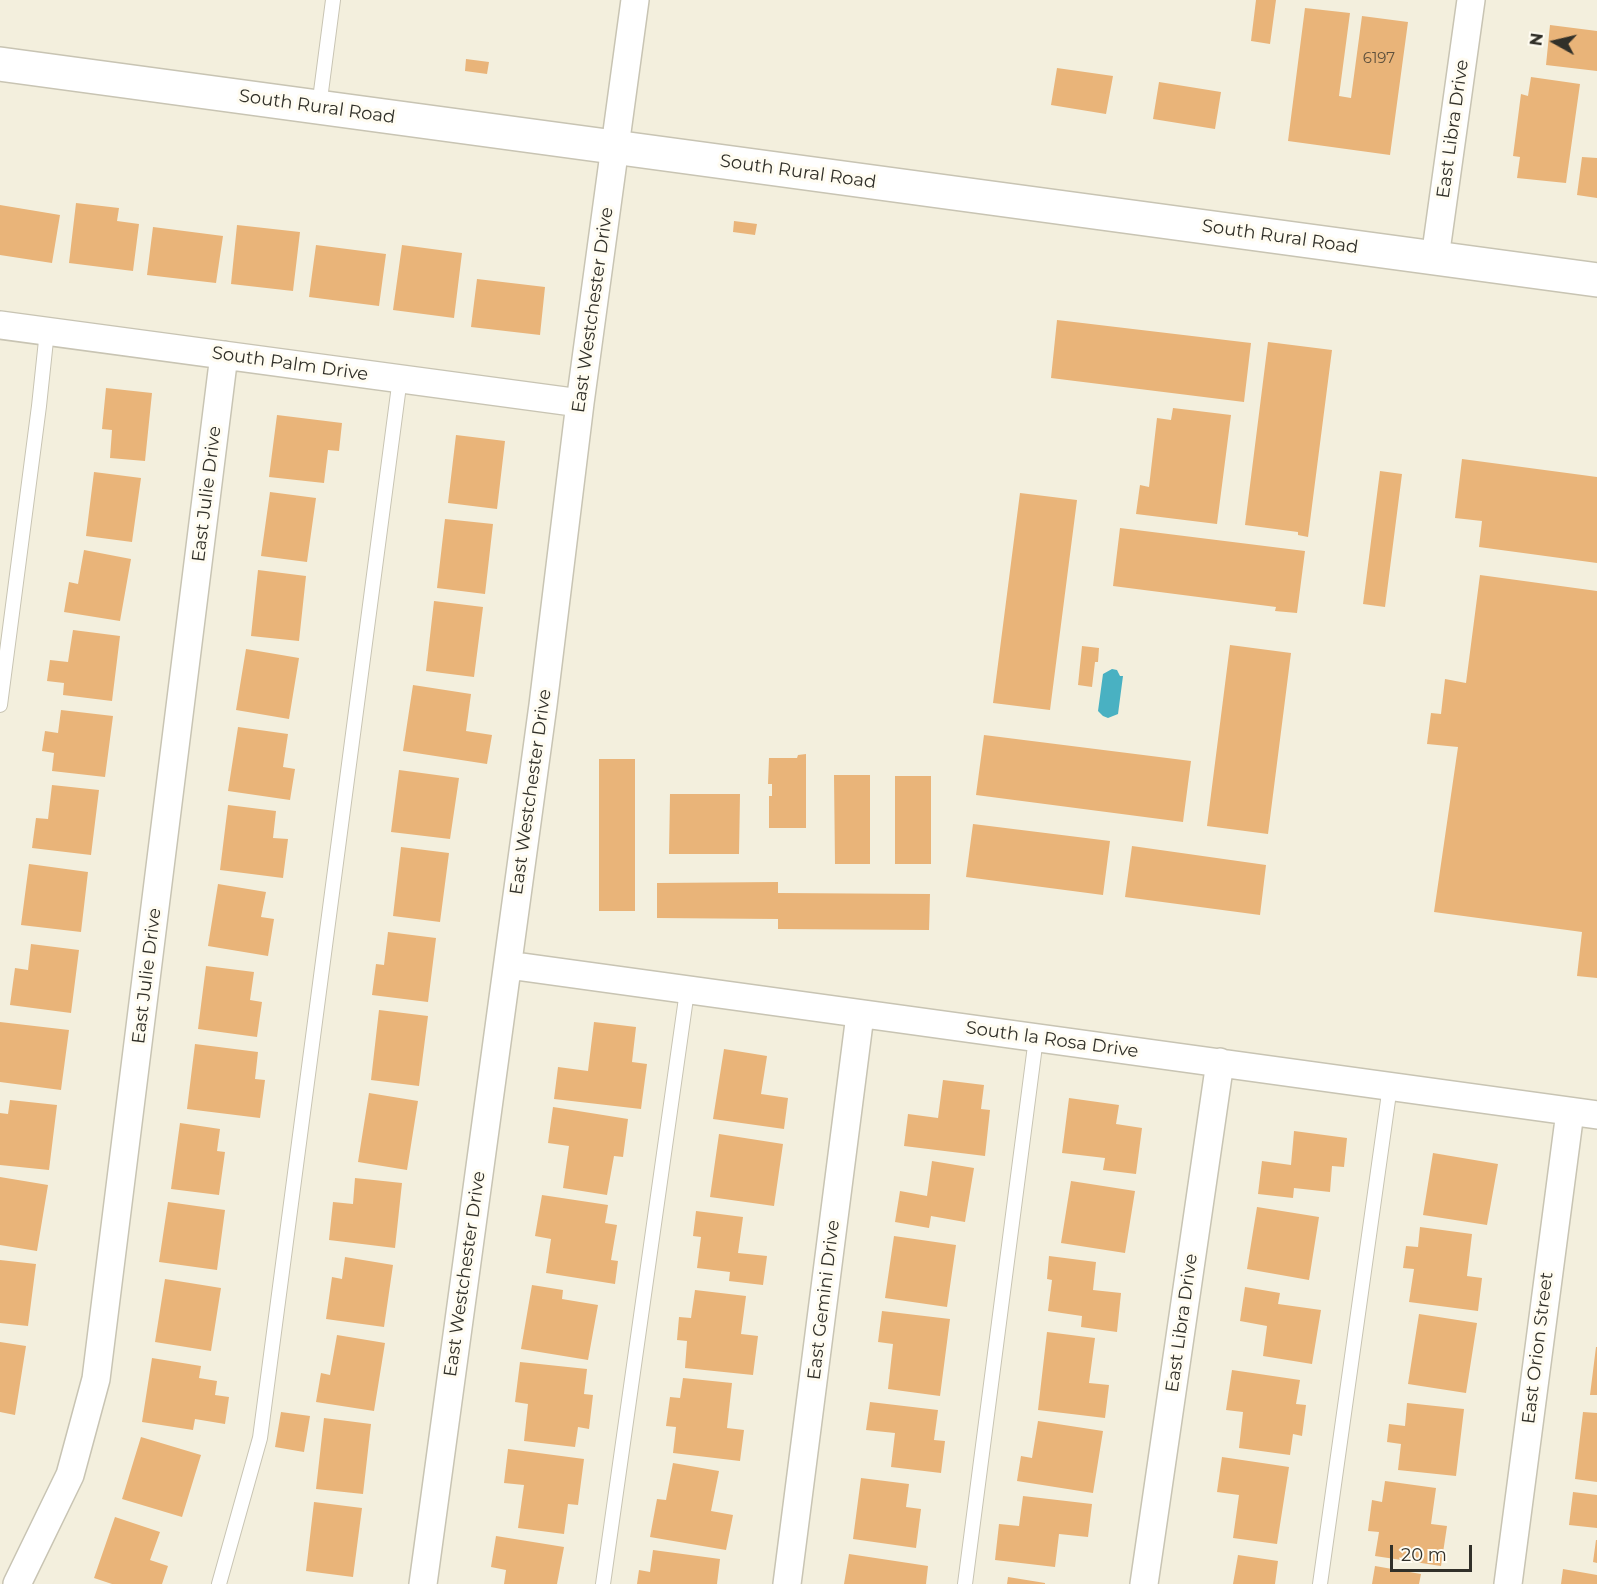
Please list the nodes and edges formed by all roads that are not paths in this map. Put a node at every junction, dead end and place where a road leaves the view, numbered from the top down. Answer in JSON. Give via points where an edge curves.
{"nodes":[{"id":1,"x":333,"y":0,"type":"edge"},
{"id":2,"x":635,"y":0,"type":"edge"},
{"id":3,"x":1471,"y":0,"type":"edge"},
{"id":4,"x":0,"y":64,"type":"edge"},
{"id":5,"x":319,"y":107,"type":"junction"},
{"id":6,"x":614,"y":147,"type":"junction"},
{"id":7,"x":1435,"y":258,"type":"junction"},
{"id":8,"x":1597,"y":280,"type":"edge"},
{"id":9,"x":0,"y":325,"type":"edge"},
{"id":10,"x":47,"y":331,"type":"junction"},
{"id":11,"x":224,"y":355,"type":"junction"},
{"id":12,"x":400,"y":378,"type":"junction"},
{"id":13,"x":580,"y":403,"type":"junction"},
{"id":14,"x":0,"y":705,"type":"edge"},
{"id":15,"x":508,"y":965,"type":"junction"},
{"id":16,"x":687,"y":991,"type":"junction"},
{"id":17,"x":860,"y":1015,"type":"junction"},
{"id":18,"x":1036,"y":1038,"type":"junction"},
{"id":19,"x":1220,"y":1062,"type":"junction"},
{"id":20,"x":1390,"y":1086,"type":"junction"},
{"id":21,"x":1570,"y":1112,"type":"junction"},
{"id":22,"x":1597,"y":1115,"type":"edge"},
{"id":23,"x":18,"y":1584,"type":"edge"},
{"id":24,"x":219,"y":1584,"type":"edge"},
{"id":25,"x":423,"y":1584,"type":"edge"},
{"id":26,"x":603,"y":1584,"type":"edge"},
{"id":27,"x":787,"y":1584,"type":"edge"},
{"id":28,"x":965,"y":1584,"type":"edge"},
{"id":29,"x":1144,"y":1584,"type":"edge"},
{"id":30,"x":1320,"y":1584,"type":"edge"},
{"id":31,"x":1508,"y":1584,"type":"edge"}],
"edges":[{"from":1,"to":5,"type":"lane"},
{"from":2,"to":6,"type":"street","name":"East Westchester Drive"},
{"from":3,"to":7,"type":"street","name":"East Libra Drive"},
{"from":4,"to":5,"type":"main road","name":"South Rural Road"},
{"from":5,"to":6,"type":"main road","name":"South Rural Road"},
{"from":6,"to":7,"type":"main road","name":"South Rural Road"},
{"from":6,"to":13,"type":"street","name":"East Westchester Drive"},
{"from":7,"to":8,"type":"main road","name":"South Rural Road"},
{"from":9,"to":10,"type":"street","name":"South Palm Drive"},
{"from":10,"to":11,"type":"street","name":"South Palm Drive"},
{"from":10,"to":14,"type":"lane"},
{"from":11,"to":12,"type":"street","name":"South Palm Drive"},
{"from":11,"to":23,"type":"street","name":"East Julie Drive","via":[[96,1379],[70,1475]]},
{"from":12,"to":13,"type":"street","name":"South Palm Drive"},
{"from":12,"to":24,"type":"lane","via":[[260,1438]]},
{"from":13,"to":15,"type":"street","name":"East Westchester Drive"},
{"from":15,"to":16,"type":"street","name":"South la Rosa Drive"},
{"from":15,"to":25,"type":"street","name":"East Westchester Drive"},
{"from":16,"to":17,"type":"street","name":"South la Rosa Drive"},
{"from":16,"to":26,"type":"lane"},
{"from":17,"to":18,"type":"street","name":"South la Rosa Drive"},
{"from":17,"to":27,"type":"street","name":"East Gemini Drive"},
{"from":18,"to":19,"type":"street","name":"South la Rosa Drive"},
{"from":18,"to":28,"type":"lane"},
{"from":19,"to":20,"type":"street","name":"South la Rosa Drive"},
{"from":19,"to":29,"type":"street","name":"East Libra Drive"},
{"from":20,"to":21,"type":"street","name":"South la Rosa Drive"},
{"from":20,"to":30,"type":"lane"},
{"from":21,"to":22,"type":"street","name":"South la Rosa Drive"},
{"from":21,"to":31,"type":"street","name":"East Orion Street"}]}
